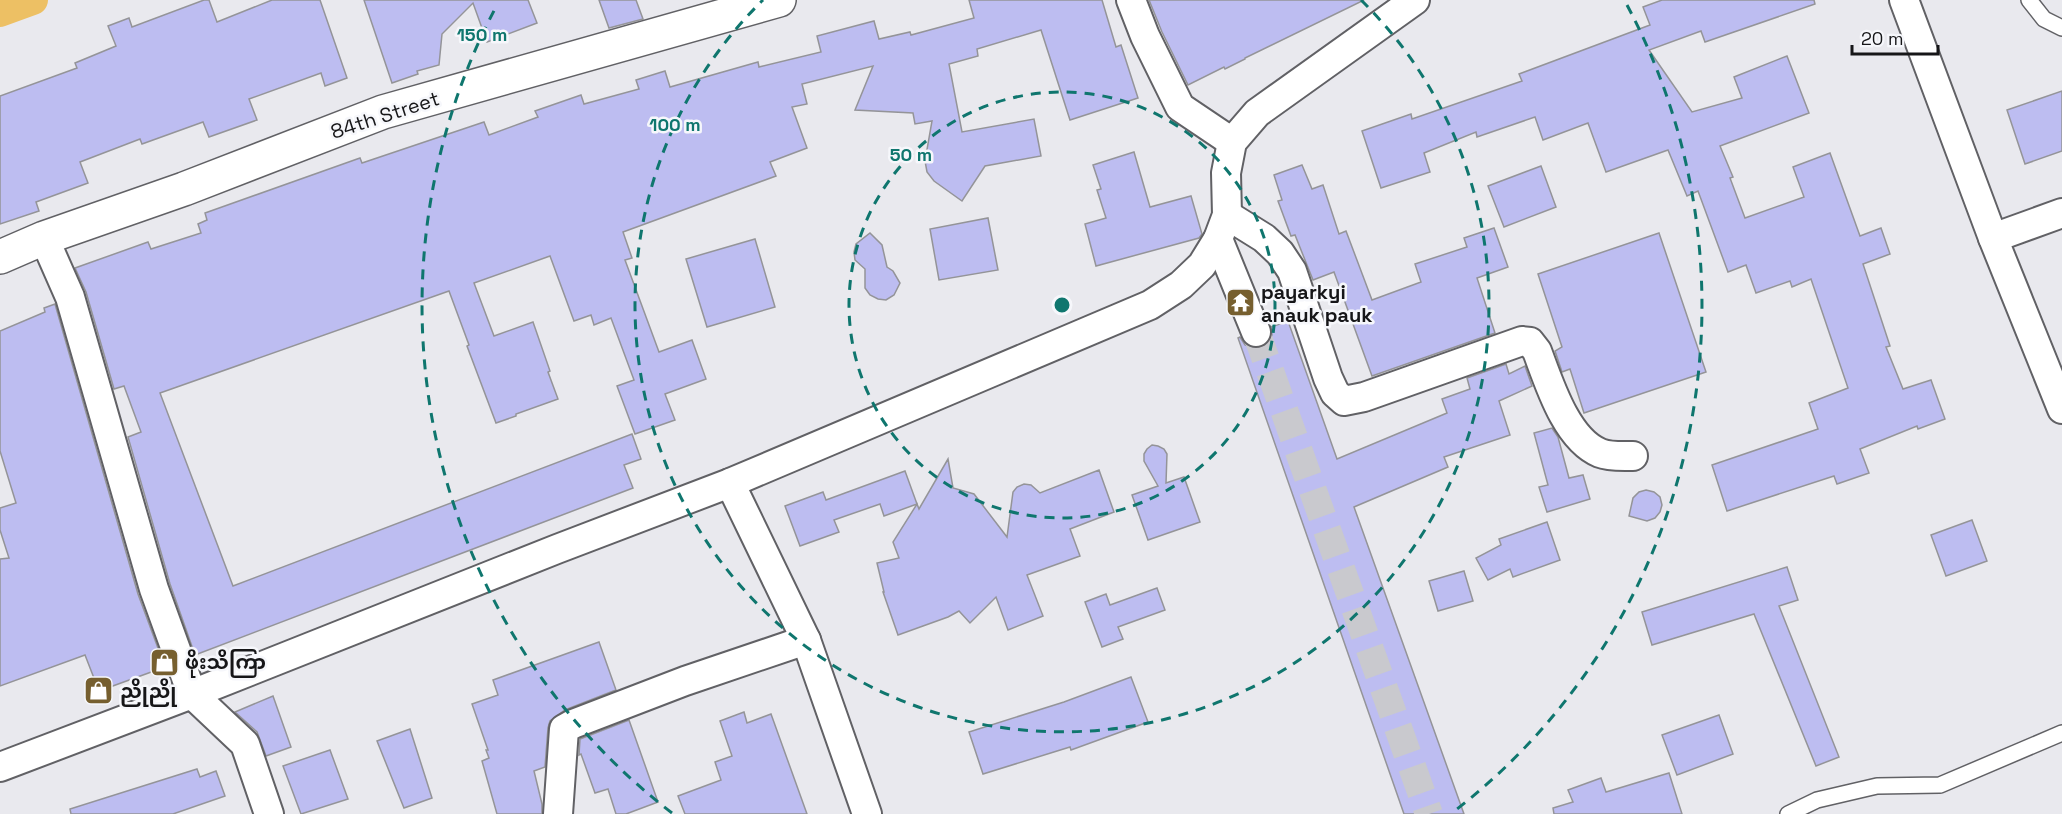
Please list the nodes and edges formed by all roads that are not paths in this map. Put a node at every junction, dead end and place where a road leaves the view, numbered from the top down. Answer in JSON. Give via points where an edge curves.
{"nodes":[{"id":1,"x":779,"y":0,"type":"edge"},
{"id":2,"x":1131,"y":0,"type":"edge"},
{"id":3,"x":1415,"y":0,"type":"edge"},
{"id":4,"x":1904,"y":0,"type":"edge"},
{"id":5,"x":2029,"y":0,"type":"edge"},
{"id":6,"x":2062,"y":28,"type":"edge"},
{"id":7,"x":1232,"y":142,"type":"junction"},
{"id":8,"x":2062,"y":213,"type":"edge"},
{"id":9,"x":1222,"y":227,"type":"junction"},
{"id":10,"x":44,"y":238,"type":"junction"},
{"id":11,"x":1993,"y":238,"type":"junction"},
{"id":12,"x":0,"y":257,"type":"edge"},
{"id":13,"x":1256,"y":332,"type":"tunnel mouth"},
{"id":14,"x":2062,"y":410,"type":"edge"},
{"id":15,"x":1633,"y":456,"type":"dead end"},
{"id":16,"x":730,"y":483,"type":"junction"},
{"id":17,"x":806,"y":640,"type":"junction"},
{"id":18,"x":192,"y":694,"type":"junction"},
{"id":19,"x":2062,"y":734,"type":"edge"},
{"id":20,"x":0,"y":767,"type":"edge"},
{"id":21,"x":269,"y":814,"type":"edge"},
{"id":22,"x":558,"y":814,"type":"edge"},
{"id":23,"x":867,"y":814,"type":"edge"},
{"id":24,"x":1788,"y":814,"type":"edge"}],
"edges":[{"from":1,"to":10,"type":"main road","name":"84th Street","via":[[383,112]]},
{"from":2,"to":7,"type":"street","via":[[1180,107]]},
{"from":3,"to":7,"type":"street","via":[[1257,113]]},
{"from":4,"to":11,"type":"street"},
{"from":5,"to":6,"type":"lane","via":[[2043,19]]},
{"from":7,"to":9,"type":"street"},
{"from":8,"to":11,"type":"street"},
{"from":9,"to":13,"type":"street"},
{"from":9,"to":15,"type":"street","via":[[1264,238],[1280,253],[1292,271],[1328,378],[1344,401],[1522,341],[1530,342],[1573,430],[1600,453]]},
{"from":9,"to":16,"type":"street","via":[[1202,265],[1181,285],[1150,305]]},
{"from":10,"to":12,"type":"main road","name":"84th Street"},
{"from":10,"to":18,"type":"street","via":[[70,297],[154,589]]},
{"from":11,"to":14,"type":"street"},
{"from":16,"to":17,"type":"street"},
{"from":16,"to":18,"type":"street"},
{"from":17,"to":22,"type":"street","via":[[685,681],[564,729]]},
{"from":17,"to":23,"type":"street"},
{"from":18,"to":20,"type":"street"},
{"from":18,"to":21,"type":"street","via":[[245,744]]},
{"from":19,"to":24,"type":"lane","via":[[1940,785],[1877,786],[1817,800]]}]}
